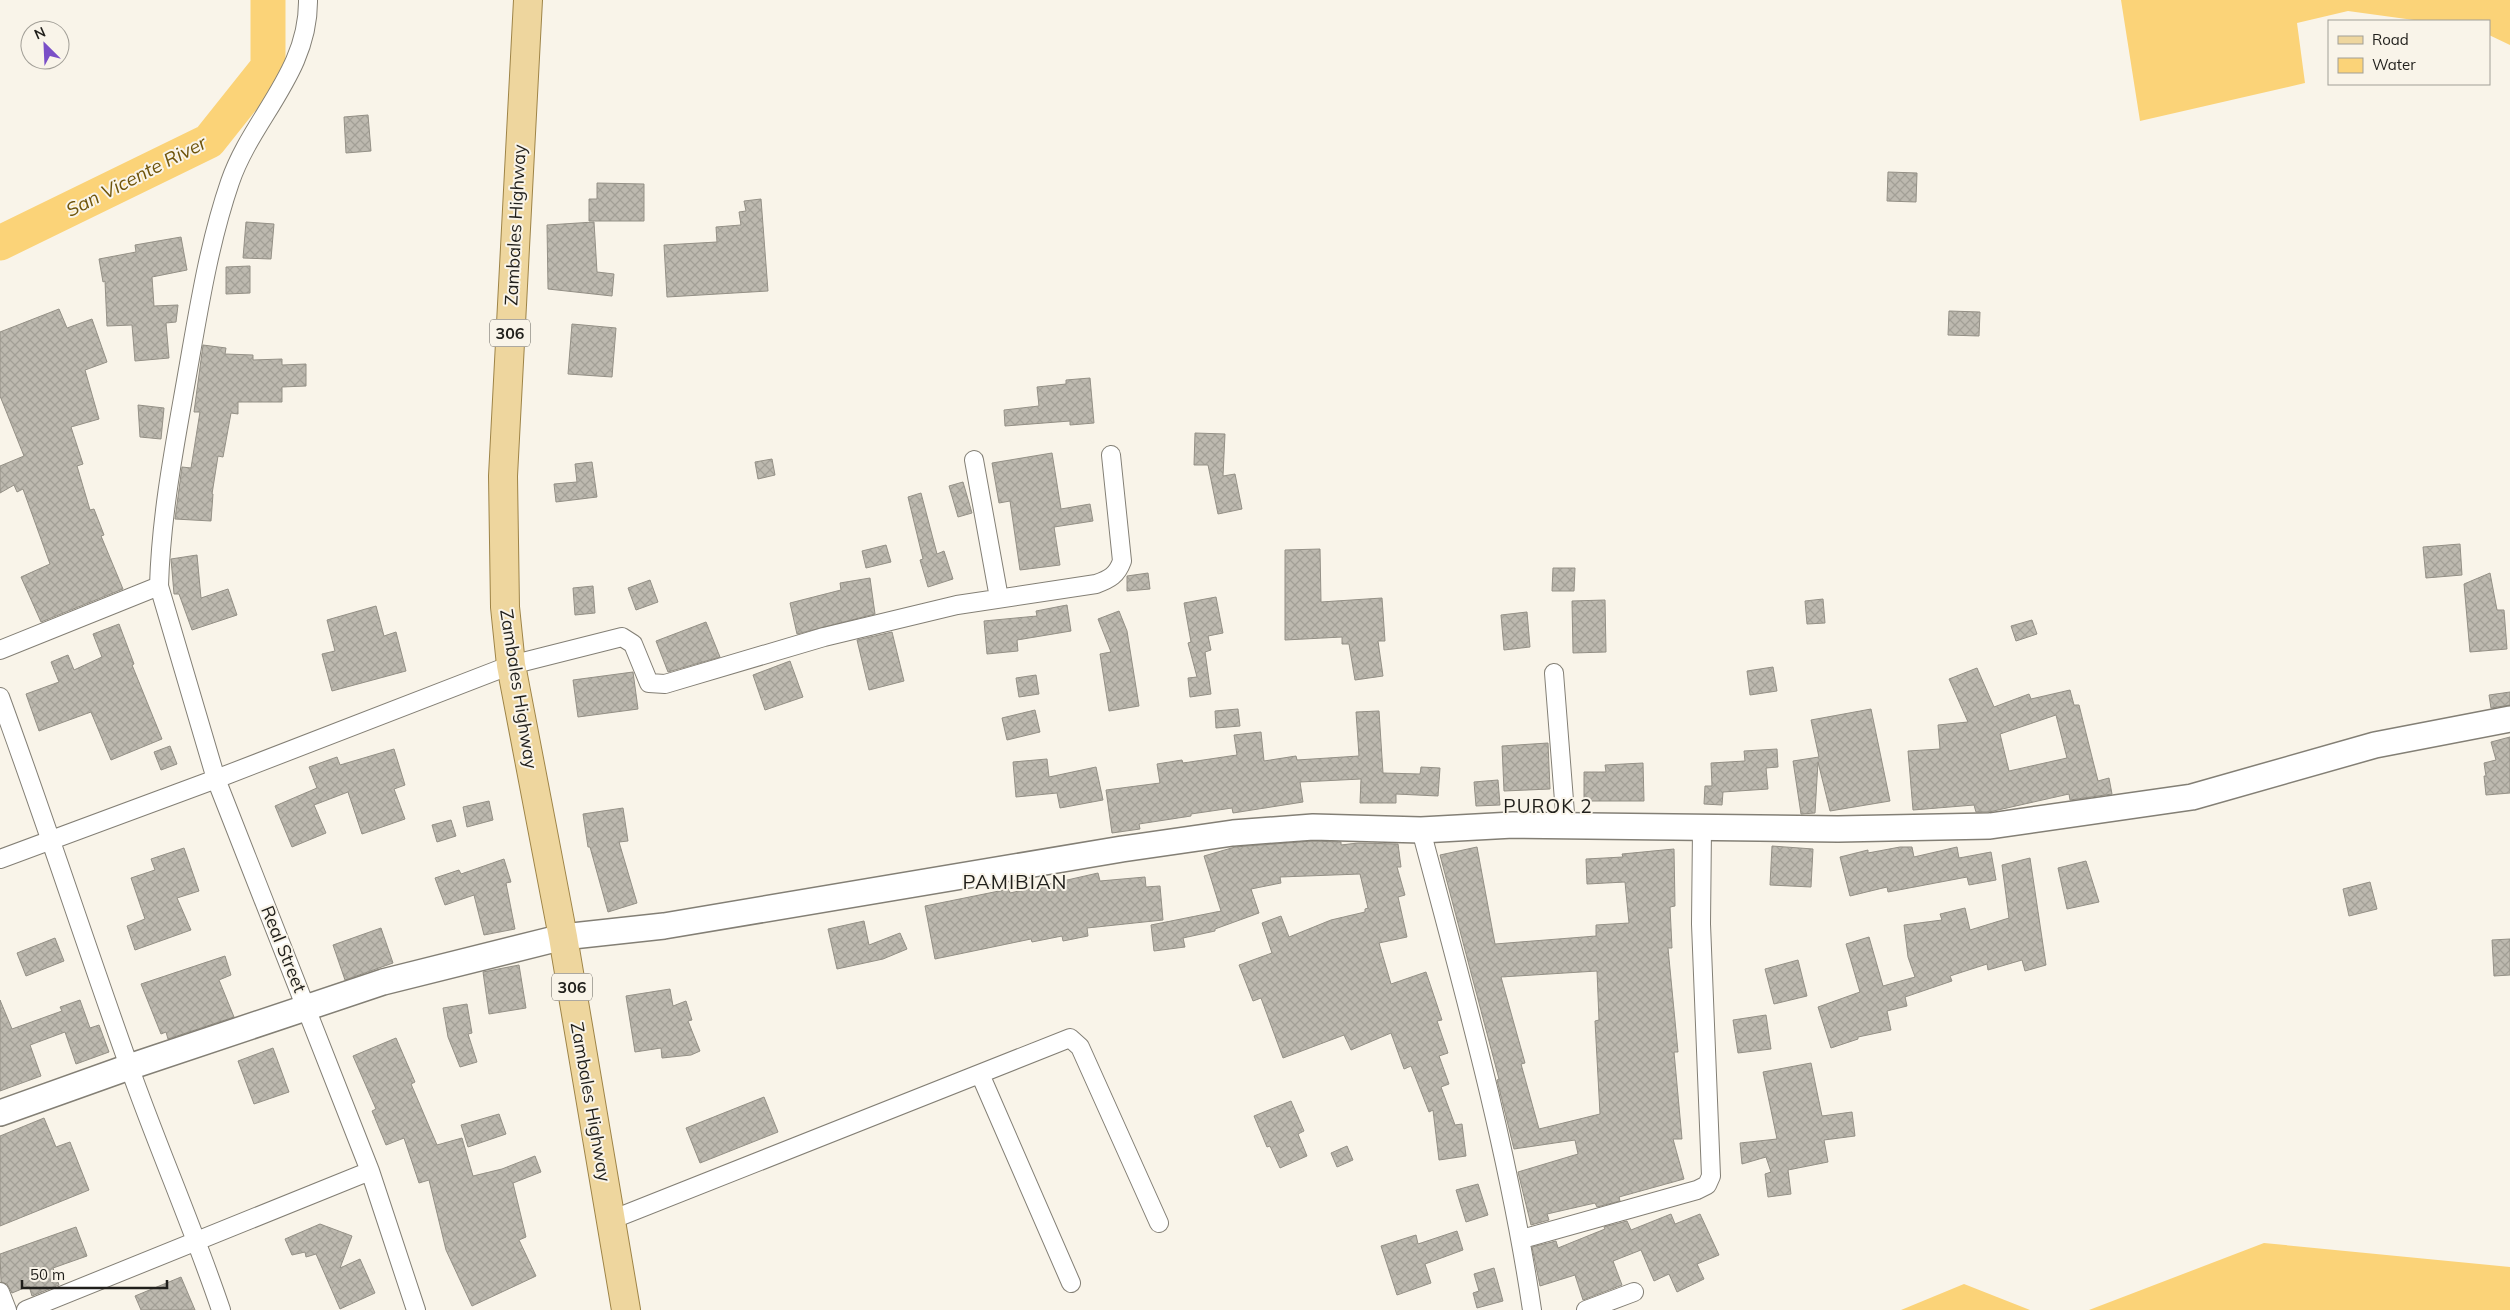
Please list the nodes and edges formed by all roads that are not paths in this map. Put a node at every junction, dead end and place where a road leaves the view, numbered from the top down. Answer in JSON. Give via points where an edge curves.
{"nodes":[{"id":1,"x":308,"y":0,"type":"edge"},
{"id":2,"x":528,"y":0,"type":"edge"},
{"id":3,"x":1110,"y":455,"type":"dead end"},
{"id":4,"x":974,"y":460,"type":"dead end"},
{"id":5,"x":159,"y":586,"type":"junction"},
{"id":6,"x":999,"y":598,"type":"junction"},
{"id":7,"x":0,"y":650,"type":"edge"},
{"id":8,"x":511,"y":665,"type":"junction"},
{"id":9,"x":1554,"y":673,"type":"dead end"},
{"id":10,"x":0,"y":697,"type":"edge"},
{"id":11,"x":2510,"y":719,"type":"edge"},
{"id":12,"x":216,"y":779,"type":"junction"},
{"id":13,"x":1566,"y":826,"type":"junction"},
{"id":14,"x":1702,"y":828,"type":"junction"},
{"id":15,"x":1421,"y":830,"type":"junction"},
{"id":16,"x":52,"y":838,"type":"junction"},
{"id":17,"x":0,"y":859,"type":"edge"},
{"id":18,"x":563,"y":938,"type":"junction"},
{"id":19,"x":307,"y":1006,"type":"junction"},
{"id":20,"x":129,"y":1067,"type":"junction"},
{"id":21,"x":980,"y":1074,"type":"junction"},
{"id":22,"x":0,"y":1113,"type":"edge"},
{"id":23,"x":370,"y":1171,"type":"junction"},
{"id":24,"x":611,"y":1220,"type":"junction"},
{"id":25,"x":1159,"y":1223,"type":"dead end"},
{"id":26,"x":197,"y":1240,"type":"junction"},
{"id":27,"x":1522,"y":1240,"type":"junction"},
{"id":28,"x":1071,"y":1283,"type":"dead end"},
{"id":29,"x":0,"y":1292,"type":"edge"},
{"id":30,"x":1634,"y":1292,"type":"dead end"},
{"id":31,"x":7,"y":1310,"type":"edge"},
{"id":32,"x":26,"y":1310,"type":"edge"},
{"id":33,"x":221,"y":1310,"type":"edge"},
{"id":34,"x":416,"y":1310,"type":"edge"},
{"id":35,"x":626,"y":1310,"type":"edge"},
{"id":36,"x":1532,"y":1310,"type":"edge"},
{"id":37,"x":1586,"y":1310,"type":"edge"}],
"edges":[{"from":1,"to":5,"type":"street","name":"Real Street","via":[[307,26],[297,54],[231,180],[217,228],[170,465],[162,521]]},
{"from":2,"to":8,"type":"main road","name":"Zambales Highway","number":"306","via":[[503,476],[504,607]]},
{"from":3,"to":6,"type":"street","via":[[1122,546],[1118,571],[1110,579],[1096,584]]},
{"from":4,"to":6,"type":"street"},
{"from":5,"to":7,"type":"street"},
{"from":5,"to":12,"type":"street","name":"Real Street"},
{"from":6,"to":8,"type":"street","via":[[824,637],[666,684],[650,684],[633,644],[622,637]]},
{"from":8,"to":12,"type":"street"},
{"from":8,"to":18,"type":"main road","name":"Zambales Highway","number":"306"},
{"from":9,"to":13,"type":"street"},
{"from":10,"to":16,"type":"street"},
{"from":11,"to":14,"type":"street","via":[[2375,745],[2192,797],[1990,826]]},
{"from":12,"to":16,"type":"street"},
{"from":12,"to":19,"type":"street","name":"Real Street"},
{"from":13,"to":14,"type":"street"},
{"from":13,"to":15,"type":"street"},
{"from":14,"to":27,"type":"street","via":[[1701,924],[1711,1176],[1707,1184],[1697,1190]]},
{"from":15,"to":18,"type":"street","via":[[1313,827],[1233,833],[664,926]]},
{"from":15,"to":27,"type":"street","via":[[1469,1012]]},
{"from":16,"to":17,"type":"street"},
{"from":16,"to":20,"type":"street"},
{"from":18,"to":19,"type":"street","via":[[407,976]]},
{"from":18,"to":24,"type":"main road","name":"Zambales Highway","number":"306"},
{"from":19,"to":20,"type":"street"},
{"from":19,"to":23,"type":"street","name":"Real Street"},
{"from":20,"to":22,"type":"street"},
{"from":20,"to":26,"type":"street"},
{"from":21,"to":24,"type":"street"},
{"from":21,"to":25,"type":"street","via":[[1061,1040],[1070,1038],[1075,1041]]},
{"from":21,"to":28,"type":"street"},
{"from":23,"to":26,"type":"street"},
{"from":23,"to":34,"type":"street","name":"Real Street"},
{"from":24,"to":35,"type":"main road","name":"Zambales Highway","number":"306"},
{"from":26,"to":32,"type":"street"},
{"from":26,"to":33,"type":"street"},
{"from":27,"to":36,"type":"street"},
{"from":29,"to":31,"type":"street"},
{"from":30,"to":37,"type":"street"}]}
